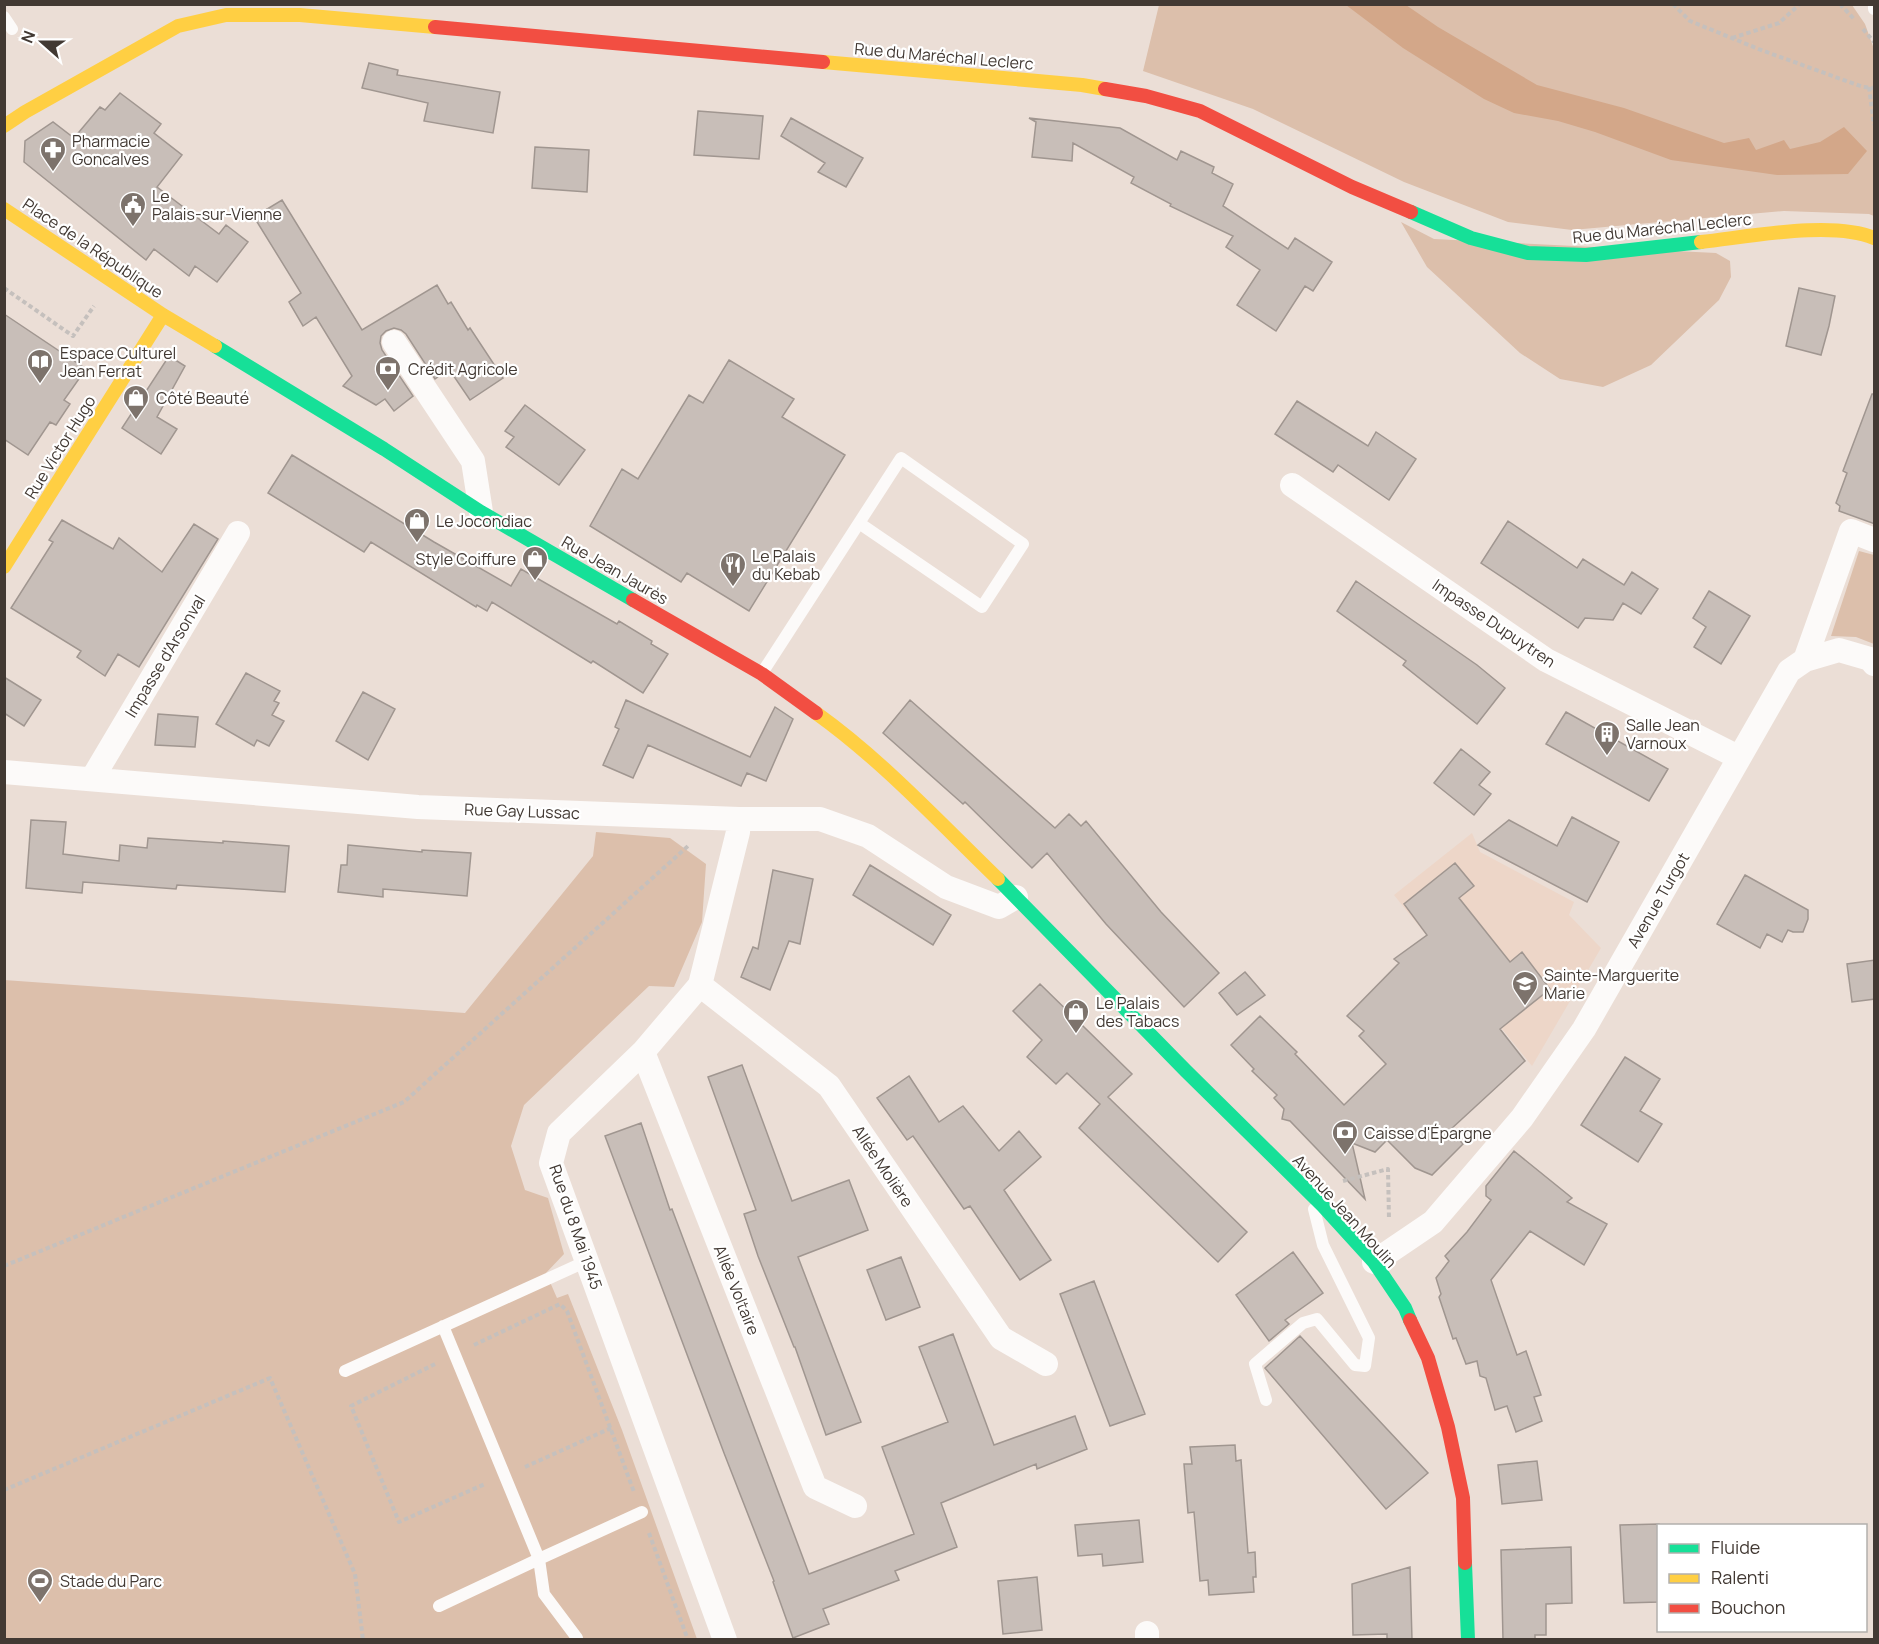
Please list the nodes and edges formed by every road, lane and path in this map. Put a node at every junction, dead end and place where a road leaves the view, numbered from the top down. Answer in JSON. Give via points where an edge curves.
{"nodes":[{"id":1,"x":1673,"y":4,"type":"edge"},
{"id":2,"x":1800,"y":4,"type":"edge"},
{"id":3,"x":301,"y":10,"type":"edge"},
{"id":4,"x":4,"y":17,"type":"edge"},
{"id":5,"x":12,"y":29,"type":"dead end"},
{"id":6,"x":1732,"y":38,"type":"junction"},
{"id":7,"x":1869,"y":87,"type":"junction"},
{"id":8,"x":1875,"y":88,"type":"edge"},
{"id":9,"x":4,"y":126,"type":"edge"},
{"id":10,"x":1875,"y":126,"type":"edge"},
{"id":11,"x":4,"y":209,"type":"edge"},
{"id":12,"x":1875,"y":238,"type":"edge"},
{"id":13,"x":4,"y":288,"type":"edge"},
{"id":14,"x":97,"y":301,"type":"dead end"},
{"id":15,"x":164,"y":315,"type":"junction"},
{"id":16,"x":394,"y":342,"type":"dead end"},
{"id":17,"x":1292,"y":485,"type":"dead end"},
{"id":18,"x":481,"y":512,"type":"junction"},
{"id":19,"x":859,"y":523,"type":"junction"},
{"id":20,"x":238,"y":533,"type":"dead end"},
{"id":21,"x":1875,"y":540,"type":"edge"},
{"id":22,"x":4,"y":567,"type":"edge"},
{"id":23,"x":1805,"y":660,"type":"junction"},
{"id":24,"x":1875,"y":664,"type":"edge"},
{"id":25,"x":762,"y":674,"type":"junction"},
{"id":26,"x":1738,"y":758,"type":"junction"},
{"id":27,"x":4,"y":772,"type":"edge"},
{"id":28,"x":92,"y":779,"type":"junction"},
{"id":29,"x":739,"y":819,"type":"junction"},
{"id":30,"x":695,"y":843,"type":"dead end"},
{"id":31,"x":1016,"y":897,"type":"junction"},
{"id":32,"x":700,"y":985,"type":"junction"},
{"id":33,"x":643,"y":1052,"type":"junction"},
{"id":34,"x":1335,"y":1174,"type":"dead end"},
{"id":35,"x":1309,"y":1191,"type":"junction"},
{"id":36,"x":1389,"y":1221,"type":"dead end"},
{"id":37,"x":587,"y":1261,"type":"junction"},
{"id":38,"x":1374,"y":1262,"type":"junction"},
{"id":39,"x":4,"y":1266,"type":"edge"},
{"id":40,"x":567,"y":1311,"type":"dead end"},
{"id":41,"x":443,"y":1326,"type":"junction"},
{"id":42,"x":1046,"y":1364,"type":"dead end"},
{"id":43,"x":345,"y":1371,"type":"dead end"},
{"id":44,"x":1266,"y":1400,"type":"dead end"},
{"id":45,"x":4,"y":1490,"type":"edge"},
{"id":46,"x":855,"y":1506,"type":"dead end"},
{"id":47,"x":642,"y":1512,"type":"junction"},
{"id":48,"x":539,"y":1559,"type":"junction"},
{"id":49,"x":439,"y":1606,"type":"dead end"},
{"id":50,"x":578,"y":1639,"type":"edge"},
{"id":51,"x":363,"y":1640,"type":"edge"},
{"id":52,"x":688,"y":1640,"type":"edge"},
{"id":53,"x":724,"y":1640,"type":"edge"},
{"id":54,"x":1468,"y":1640,"type":"edge"}],
"edges":[{"from":1,"to":6,"type":"path","via":[[1690,21]]},
{"from":2,"to":6,"type":"path","via":[[1779,23]]},
{"from":3,"to":9,"type":"main road","name":"Rue du Maréchal Leclerc","via":[[226,15],[178,26]]},
{"from":3,"to":12,"type":"main road","name":"Rue du Maréchal Leclerc","via":[[1070,83],[1146,96],[1200,111],[1352,187],[1471,238],[1528,253],[1586,255],[1810,230],[1862,233]]},
{"from":4,"to":5,"type":"lane"},
{"from":6,"to":7,"type":"path"},
{"from":7,"to":8,"type":"path"},
{"from":7,"to":10,"type":"path"},
{"from":11,"to":15,"type":"main road","name":"Place de la République"},
{"from":13,"to":14,"type":"path","via":[[73,336]]},
{"from":15,"to":18,"type":"main road","name":"Rue Jean Jaurès"},
{"from":15,"to":22,"type":"main road","name":"Rue Victor Hugo"},
{"from":16,"to":18,"type":"street","via":[[473,461]]},
{"from":17,"to":26,"type":"street","name":"Impasse Dupuytren","via":[[1546,660]]},
{"from":18,"to":25,"type":"main road","name":"Rue Jean Jaurès"},
{"from":19,"to":19,"type":"lane","via":[[901,458],[1023,544],[982,607]]},
{"from":19,"to":25,"type":"lane"},
{"from":20,"to":28,"type":"street","name":"Impasse d'Arsonval"},
{"from":21,"to":23,"type":"street","via":[[1851,531]]},
{"from":23,"to":24,"type":"street","name":"Avenue Turgot","via":[[1839,650]]},
{"from":23,"to":26,"type":"street","name":"Avenue Turgot","via":[[1789,671]]},
{"from":25,"to":31,"type":"main road","name":"Rue Jean Jaurès","via":[[844,733],[883,767]]},
{"from":26,"to":38,"type":"street","name":"Avenue Turgot","via":[[1584,1029],[1522,1118],[1432,1222]]},
{"from":27,"to":28,"type":"street","name":"Rue Gay Lussac"},
{"from":28,"to":29,"type":"street","name":"Rue Gay Lussac","via":[[418,807]]},
{"from":29,"to":31,"type":"street","name":"Rue Gay Lussac","via":[[820,819],[868,836],[946,887],[999,907]]},
{"from":29,"to":32,"type":"street","name":"Rue du 8 Mai 1945"},
{"from":30,"to":39,"type":"path","via":[[404,1102]]},
{"from":31,"to":35,"type":"main road","name":"Avenue Jean Moulin"},
{"from":32,"to":33,"type":"street","name":"Rue du 8 Mai 1945"},
{"from":32,"to":42,"type":"street","name":"Allée Molière","via":[[829,1086],[1001,1338]]},
{"from":33,"to":37,"type":"street","name":"Rue du 8 Mai 1945","via":[[559,1133],[551,1163]]},
{"from":33,"to":46,"type":"street","name":"Allée Voltaire","via":[[815,1487]]},
{"from":34,"to":36,"type":"path","via":[[1343,1182],[1388,1169]]},
{"from":35,"to":38,"type":"main road","name":"Avenue Jean Moulin"},
{"from":35,"to":44,"type":"lane","via":[[1323,1245],[1369,1338],[1365,1366],[1354,1365],[1317,1319],[1303,1323],[1255,1364]]},
{"from":37,"to":41,"type":"lane"},
{"from":37,"to":53,"type":"street","name":"Rue du 8 Mai 1945"},
{"from":38,"to":54,"type":"main road","name":"Avenue Jean Moulin","via":[[1404,1308],[1428,1358],[1448,1427],[1464,1498]]},
{"from":40,"to":47,"type":"path"},
{"from":41,"to":43,"type":"lane"},
{"from":41,"to":48,"type":"lane"},
{"from":45,"to":51,"type":"path","via":[[270,1378],[355,1574]]},
{"from":47,"to":48,"type":"lane"},
{"from":47,"to":52,"type":"path"},
{"from":48,"to":49,"type":"lane"},
{"from":48,"to":50,"type":"lane","via":[[544,1594]]}]}
